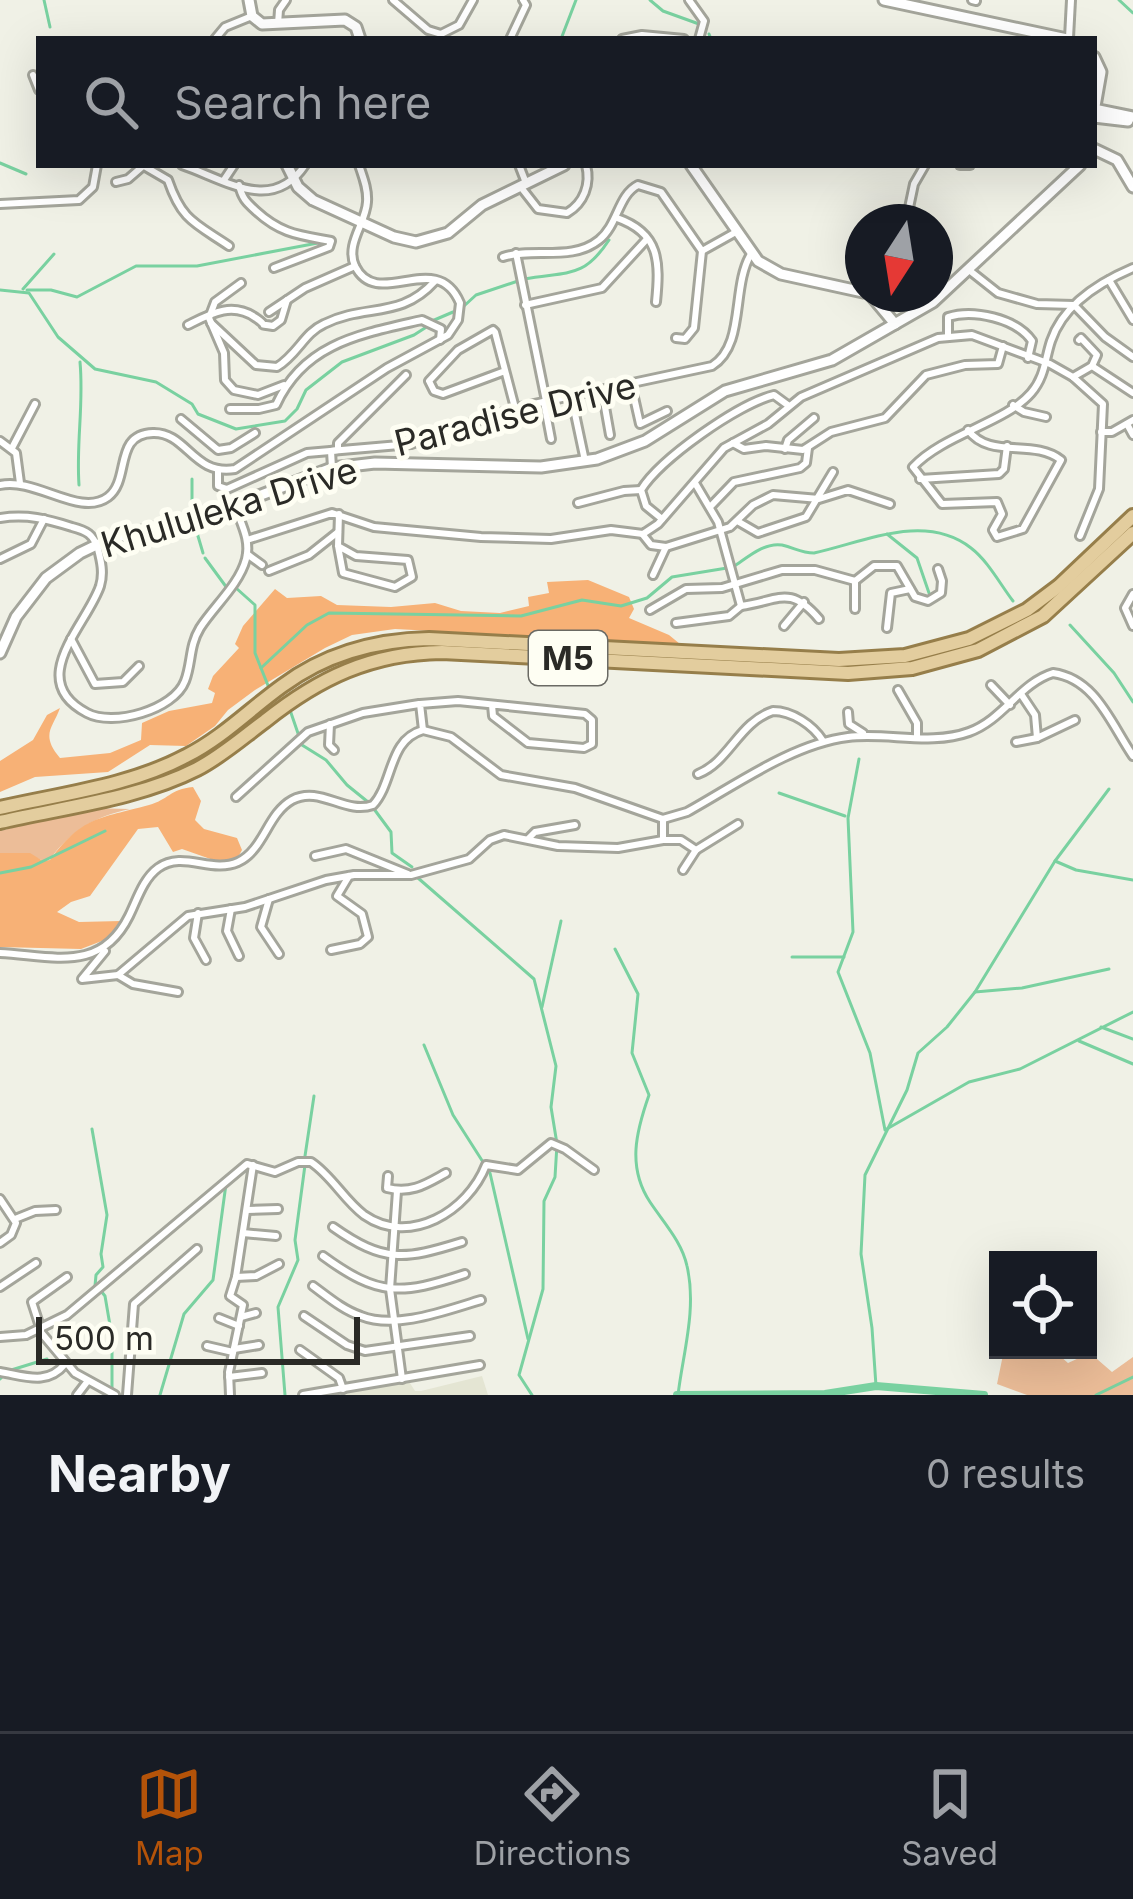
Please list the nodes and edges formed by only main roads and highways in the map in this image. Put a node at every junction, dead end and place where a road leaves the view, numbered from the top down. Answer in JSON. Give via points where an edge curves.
{"nodes":[{"id":1,"x":1133,"y":506,"type":"edge"},
{"id":2,"x":1133,"y":516,"type":"edge"},
{"id":3,"x":1133,"y":538,"type":"edge"},
{"id":4,"x":1070,"y":576,"type":"junction"},
{"id":5,"x":0,"y":808,"type":"edge"},
{"id":6,"x":0,"y":822,"type":"edge"}],
"edges":[{"from":1,"to":4,"type":"main road"},
{"from":2,"to":4,"type":"main road","number":"M5"},
{"from":3,"to":6,"type":"main road","number":"M5","via":[[1054,608],[978,650],[925,665],[880,672],[442,652],[381,658],[318,682],[189,772]]},
{"from":4,"to":5,"type":"main road","number":"M5","via":[[988,631],[894,658],[429,639],[370,645],[304,671],[173,763]]}]}
